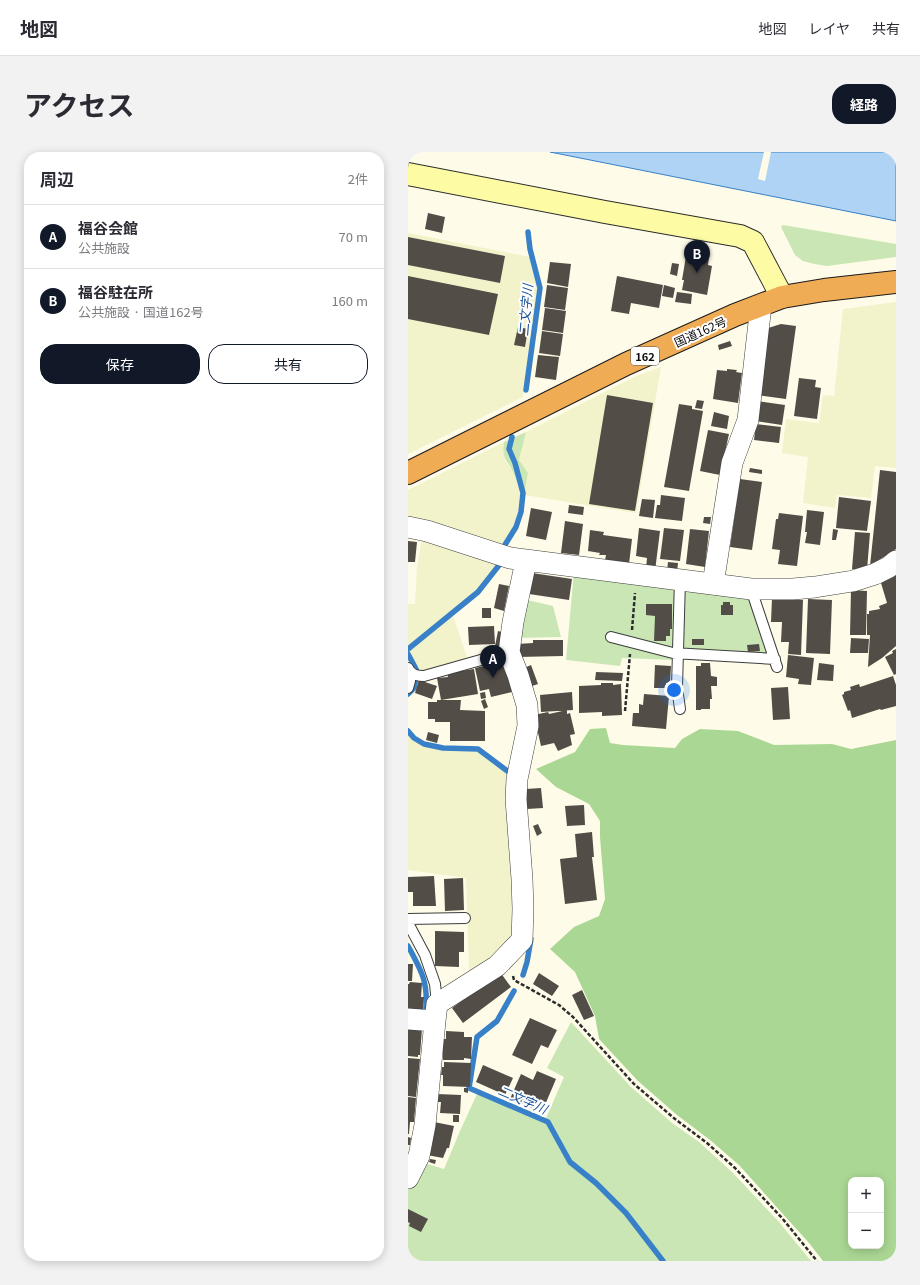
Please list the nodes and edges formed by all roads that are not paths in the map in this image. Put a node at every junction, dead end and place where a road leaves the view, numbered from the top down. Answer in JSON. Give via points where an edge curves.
{"nodes":[{"id":1,"x":408,"y":174,"type":"edge"},
{"id":2,"x":896,"y":282,"type":"edge"},
{"id":3,"x":782,"y":297,"type":"junction"},
{"id":4,"x":762,"y":305,"type":"junction"},
{"id":5,"x":408,"y":473,"type":"edge"},
{"id":6,"x":408,"y":527,"type":"edge"},
{"id":7,"x":526,"y":561,"type":"junction"},
{"id":8,"x":896,"y":562,"type":"edge"},
{"id":9,"x":680,"y":579,"type":"junction"},
{"id":10,"x":713,"y":584,"type":"junction"},
{"id":11,"x":751,"y":589,"type":"junction"},
{"id":12,"x":611,"y":637,"type":"dead end"},
{"id":13,"x":509,"y":652,"type":"junction"},
{"id":14,"x":678,"y":653,"type":"junction"},
{"id":15,"x":409,"y":670,"type":"edge"},
{"id":16,"x":408,"y":688,"type":"edge"},
{"id":17,"x":680,"y":709,"type":"dead end"},
{"id":18,"x":465,"y":918,"type":"dead end"},
{"id":19,"x":408,"y":919,"type":"edge"},
{"id":20,"x":408,"y":923,"type":"edge"},
{"id":21,"x":436,"y":1012,"type":"junction"},
{"id":22,"x":408,"y":1019,"type":"edge"},
{"id":23,"x":408,"y":1178,"type":"edge"}],
"edges":[{"from":1,"to":3,"type":"street","via":[[740,236],[753,242]]},
{"from":2,"to":3,"type":"highway","name":"国道162号","number":"162"},
{"from":3,"to":4,"type":"highway","name":"国道162号","number":"162"},
{"from":4,"to":5,"type":"highway","name":"国道162号","number":"162","via":[[626,364]]},
{"from":4,"to":10,"type":"street","via":[[748,420],[732,463]]},
{"from":6,"to":7,"type":"street","via":[[428,531],[504,557]]},
{"from":7,"to":9,"type":"street"},
{"from":7,"to":13,"type":"street"},
{"from":8,"to":11,"type":"street","via":[[876,574],[853,581],[815,588]]},
{"from":9,"to":10,"type":"street"},
{"from":9,"to":14,"type":"lane"},
{"from":10,"to":11,"type":"street"},
{"from":11,"to":14,"type":"lane","via":[[776,663]]},
{"from":12,"to":14,"type":"lane"},
{"from":13,"to":15,"type":"lane","via":[[424,676],[417,676]]},
{"from":13,"to":21,"type":"street","via":[[527,705],[528,726],[517,779],[516,799],[522,879],[522,940],[497,966]]},
{"from":14,"to":17,"type":"lane","via":[[677,687]]},
{"from":15,"to":16,"type":"lane"},
{"from":18,"to":19,"type":"lane"},
{"from":20,"to":21,"type":"lane","via":[[425,955],[435,984]]},
{"from":21,"to":22,"type":"street"},
{"from":21,"to":23,"type":"street","via":[[423,1142]]}]}
